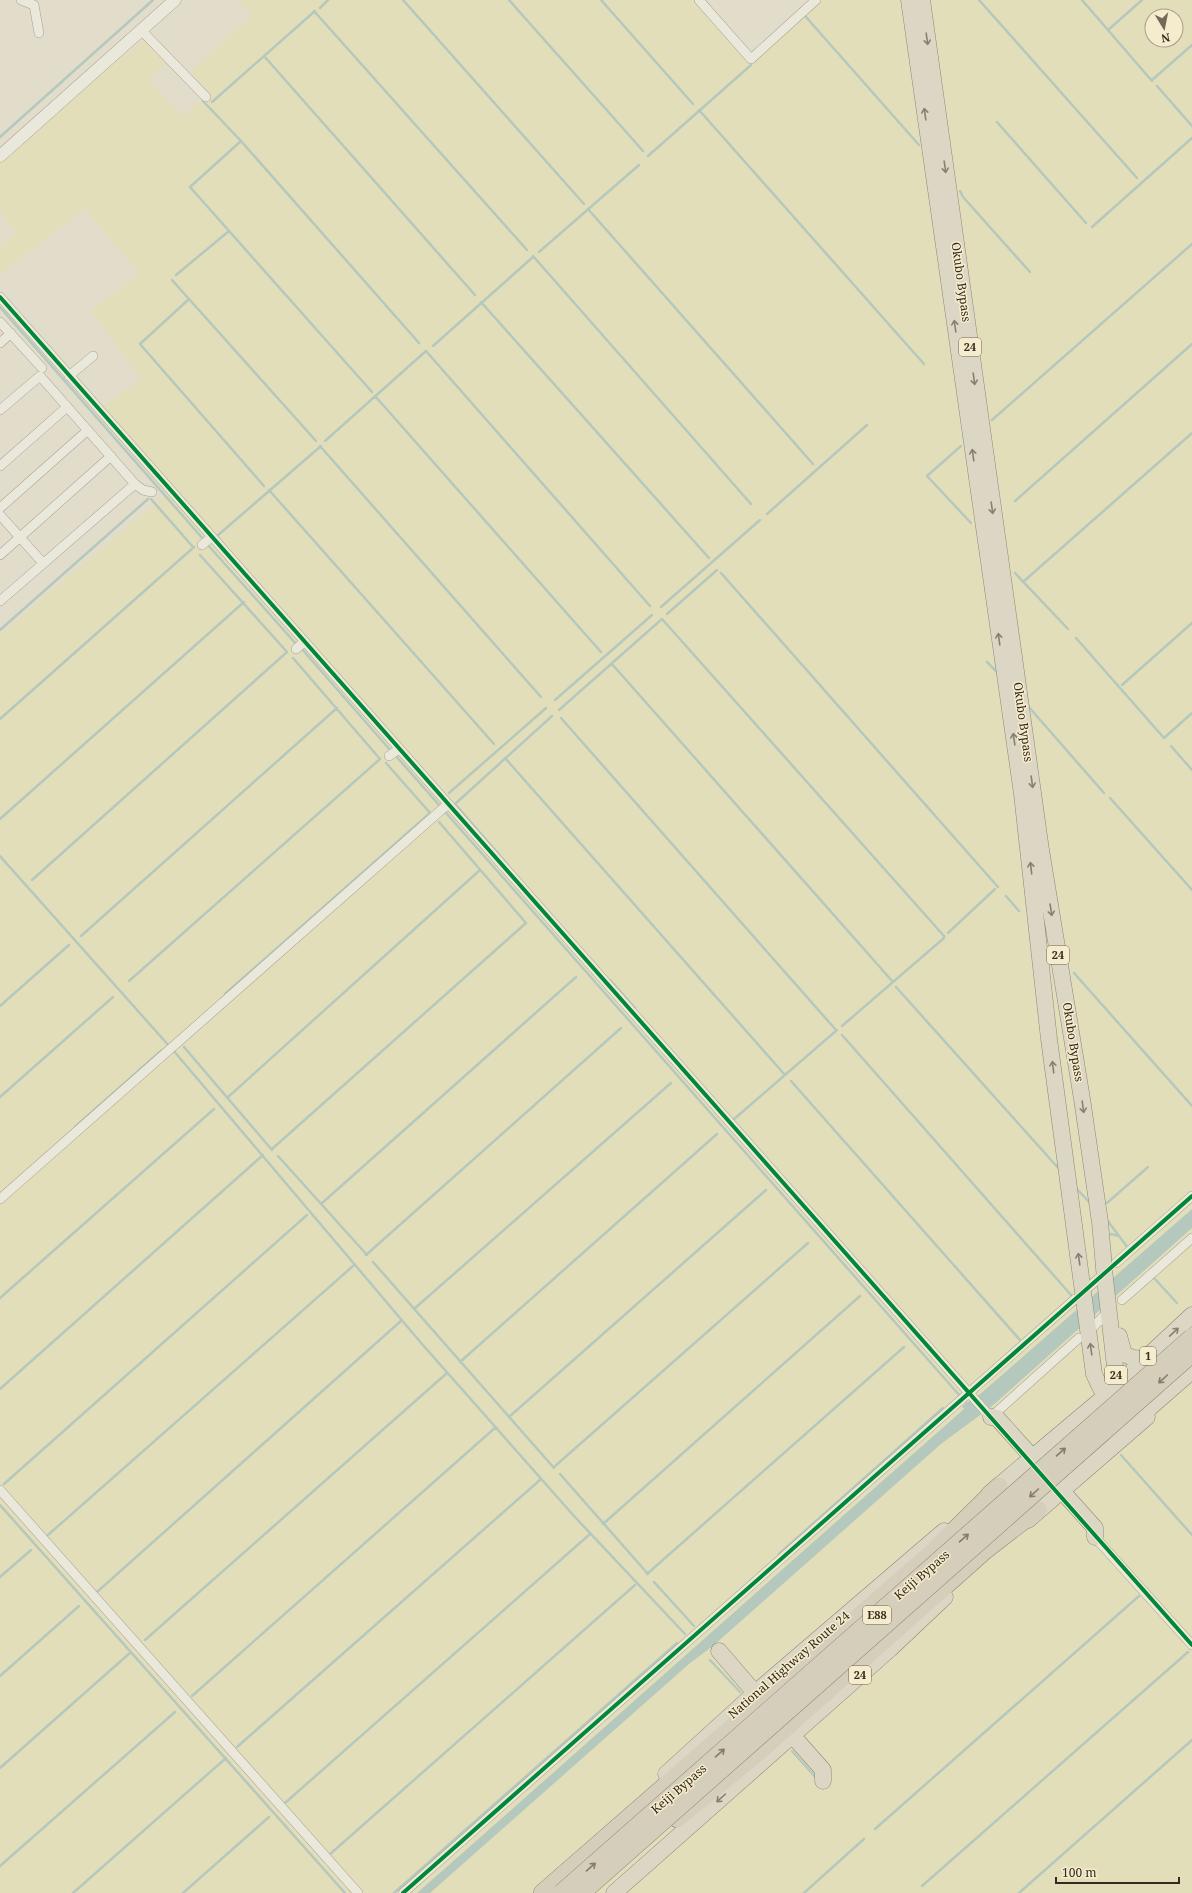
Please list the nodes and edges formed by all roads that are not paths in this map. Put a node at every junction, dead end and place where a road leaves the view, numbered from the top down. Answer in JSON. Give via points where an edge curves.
{"nodes":[{"id":1,"x":23,"y":0,"type":"edge"},
{"id":2,"x":175,"y":0,"type":"edge"},
{"id":3,"x":699,"y":0,"type":"edge"},
{"id":4,"x":816,"y":0,"type":"edge"},
{"id":5,"x":909,"y":0,"type":"edge"},
{"id":6,"x":922,"y":0,"type":"edge"},
{"id":7,"x":141,"y":30,"type":"junction"},
{"id":8,"x":39,"y":33,"type":"dead end"},
{"id":9,"x":206,"y":97,"type":"dead end"},
{"id":10,"x":0,"y":156,"type":"edge"},
{"id":11,"x":0,"y":297,"type":"edge"},
{"id":12,"x":0,"y":322,"type":"edge"},
{"id":13,"x":24,"y":327,"type":"junction"},
{"id":14,"x":13,"y":335,"type":"junction"},
{"id":15,"x":0,"y":343,"type":"edge"},
{"id":16,"x":964,"y":349,"type":"junction"},
{"id":17,"x":93,"y":356,"type":"dead end"},
{"id":18,"x":42,"y":368,"type":"dead end"},
{"id":19,"x":69,"y":376,"type":"junction"},
{"id":20,"x":68,"y":407,"type":"junction"},
{"id":21,"x":0,"y":410,"type":"edge"},
{"id":22,"x":88,"y":430,"type":"junction"},
{"id":23,"x":111,"y":456,"type":"junction"},
{"id":24,"x":0,"y":465,"type":"edge"},
{"id":25,"x":135,"y":484,"type":"junction"},
{"id":26,"x":152,"y":492,"type":"dead end"},
{"id":27,"x":0,"y":508,"type":"edge"},
{"id":28,"x":0,"y":515,"type":"edge"},
{"id":29,"x":20,"y":537,"type":"junction"},
{"id":30,"x":0,"y":554,"type":"edge"},
{"id":31,"x":43,"y":564,"type":"junction"},
{"id":32,"x":0,"y":601,"type":"edge"},
{"id":33,"x":1013,"y":690,"type":"junction"},
{"id":34,"x":444,"y":807,"type":"junction"},
{"id":35,"x":1192,"y":1196,"type":"edge"},
{"id":36,"x":0,"y":1199,"type":"edge"},
{"id":37,"x":1192,"y":1238,"type":"edge"},
{"id":38,"x":1107,"y":1274,"type":"junction"},
{"id":39,"x":1083,"y":1295,"type":"junction"},
{"id":40,"x":1112,"y":1306,"type":"junction"},
{"id":41,"x":1192,"y":1315,"type":"edge"},
{"id":42,"x":1087,"y":1330,"type":"junction"},
{"id":43,"x":1192,"y":1337,"type":"edge"},
{"id":44,"x":1192,"y":1354,"type":"edge"},
{"id":45,"x":1145,"y":1359,"type":"junction"},
{"id":46,"x":1192,"y":1371,"type":"edge"},
{"id":47,"x":1094,"y":1374,"type":"junction"},
{"id":48,"x":1192,"y":1378,"type":"edge"},
{"id":49,"x":1118,"y":1384,"type":"junction"},
{"id":50,"x":971,"y":1395,"type":"junction"},
{"id":51,"x":1104,"y":1397,"type":"junction"},
{"id":52,"x":1118,"y":1414,"type":"junction"},
{"id":53,"x":989,"y":1416,"type":"junction"},
{"id":54,"x":1116,"y":1443,"type":"junction"},
{"id":55,"x":1028,"y":1455,"type":"junction"},
{"id":56,"x":999,"y":1486,"type":"junction"},
{"id":57,"x":0,"y":1490,"type":"edge"},
{"id":58,"x":1062,"y":1496,"type":"junction"},
{"id":59,"x":1038,"y":1510,"type":"junction"},
{"id":60,"x":956,"y":1521,"type":"junction"},
{"id":61,"x":1095,"y":1537,"type":"joint"},
{"id":62,"x":1192,"y":1645,"type":"edge"},
{"id":63,"x":716,"y":1653,"type":"dead end"},
{"id":64,"x":755,"y":1693,"type":"junction"},
{"id":65,"x":792,"y":1735,"type":"junction"},
{"id":66,"x":823,"y":1781,"type":"dead end"},
{"id":67,"x":358,"y":1893,"type":"edge"},
{"id":68,"x":403,"y":1893,"type":"edge"},
{"id":69,"x":535,"y":1893,"type":"edge"},
{"id":70,"x":542,"y":1893,"type":"edge"},
{"id":71,"x":561,"y":1893,"type":"edge"},
{"id":72,"x":582,"y":1893,"type":"edge"},
{"id":73,"x":586,"y":1893,"type":"edge"},
{"id":74,"x":614,"y":1893,"type":"edge"}],
"edges":[{"from":1,"to":8,"type":"street","via":[[34,5]]},
{"from":2,"to":7,"type":"street"},
{"from":3,"to":4,"type":"street","via":[[751,59]]},
{"from":16,"to":5,"type":"highway","name":"Okubo Bypass","number":"24","one_way":true},
{"from":6,"to":16,"type":"highway","name":"Okubo Bypass","number":"24","one_way":true},
{"from":7,"to":9,"type":"street"},
{"from":7,"to":10,"type":"street"},
{"from":11,"to":13,"type":"street"},
{"from":12,"to":14,"type":"street"},
{"from":13,"to":14,"type":"street"},
{"from":13,"to":19,"type":"street"},
{"from":14,"to":15,"type":"street"},
{"from":14,"to":18,"type":"street"},
{"from":16,"to":33,"type":"highway","name":"Okubo Bypass","number":"24"},
{"from":17,"to":19,"type":"street"},
{"from":19,"to":34,"type":"street","via":[[300,645]]},
{"from":20,"to":21,"type":"street","via":[[40,376]]},
{"from":20,"to":22,"type":"street"},
{"from":20,"to":24,"type":"street"},
{"from":22,"to":23,"type":"street"},
{"from":22,"to":27,"type":"street"},
{"from":23,"to":25,"type":"street"},
{"from":23,"to":29,"type":"street"},
{"from":25,"to":26,"type":"street","via":[[143,490]]},
{"from":25,"to":31,"type":"street"},
{"from":28,"to":29,"type":"street"},
{"from":29,"to":30,"type":"street"},
{"from":29,"to":31,"type":"street"},
{"from":31,"to":32,"type":"street"},
{"from":33,"to":38,"type":"highway","name":"Okubo Bypass","number":"24","one_way":true,"via":[[1082,1099]]},
{"from":39,"to":33,"type":"highway","name":"Okubo Bypass","number":"24","one_way":true,"via":[[1049,1039]]},
{"from":34,"to":36,"type":"street"},
{"from":34,"to":50,"type":"street"},
{"from":35,"to":38,"type":"street"},
{"from":37,"to":40,"type":"street"},
{"from":38,"to":39,"type":"street"},
{"from":38,"to":40,"type":"highway","name":"Okubo Bypass","number":"24"},
{"from":39,"to":42,"type":"highway","name":"Okubo Bypass","number":"24"},
{"from":39,"to":50,"type":"street"},
{"from":40,"to":42,"type":"street"},
{"from":40,"to":45,"type":"highway","via":[[1124,1354]]},
{"from":40,"to":49,"type":"highway","name":"Okubo Bypass","number":"24"},
{"from":45,"to":41,"type":"highway","number":"1","one_way":true},
{"from":47,"to":42,"type":"highway","name":"Okubo Bypass","number":"24","one_way":true},
{"from":42,"to":53,"type":"street"},
{"from":71,"to":43,"type":"highway","name":"Keiji Bypass","number":"E88","one_way":true,"bridge":true},
{"from":44,"to":72,"type":"highway","name":"Keiji Bypass","number":"E88","one_way":true,"bridge":true},
{"from":45,"to":49,"type":"highway","number":"1"},
{"from":46,"to":52,"type":"highway","via":[[1138,1418],[1128,1420]]},
{"from":47,"to":51,"type":"highway","name":"Okubo Bypass","number":"24"},
{"from":47,"to":55,"type":"highway","via":[[1093,1388],[1083,1408]]},
{"from":48,"to":54,"type":"highway"},
{"from":49,"to":51,"type":"highway","number":"1"},
{"from":49,"to":52,"type":"highway","name":"Okubo Bypass","number":"24"},
{"from":50,"to":53,"type":"street"},
{"from":50,"to":68,"type":"street"},
{"from":51,"to":52,"type":"highway","name":"Okubo Bypass"},
{"from":51,"to":55,"type":"highway","name":"National Highway Route 24","number":"24"},
{"from":52,"to":54,"type":"highway","name":"Okubo Bypass","number":"24"},
{"from":53,"to":55,"type":"highway","via":[[997,1418]]},
{"from":54,"to":58,"type":"highway","number":"24"},
{"from":55,"to":56,"type":"highway","name":"National Highway Route 24","number":"24"},
{"from":55,"to":60,"type":"highway"},
{"from":56,"to":60,"type":"highway","name":"National Highway Route 24","number":"24"},
{"from":56,"to":70,"type":"highway","via":[[930,1554]]},
{"from":57,"to":67,"type":"street"},
{"from":58,"to":59,"type":"highway","number":"24"},
{"from":58,"to":61,"type":"highway","via":[[1095,1528]]},
{"from":59,"to":65,"type":"highway","number":"24","via":[[890,1649]]},
{"from":59,"to":73,"type":"highway","via":[[986,1550],[758,1753]]},
{"from":60,"to":64,"type":"highway","name":"National Highway Route 24","number":"24"},
{"from":61,"to":62,"type":"street"},
{"from":63,"to":64,"type":"highway"},
{"from":64,"to":69,"type":"highway","name":"National Highway Route 24","number":"24"},
{"from":65,"to":66,"type":"highway","via":[[823,1770]]},
{"from":65,"to":74,"type":"highway","number":"24","one_way":true}]}
